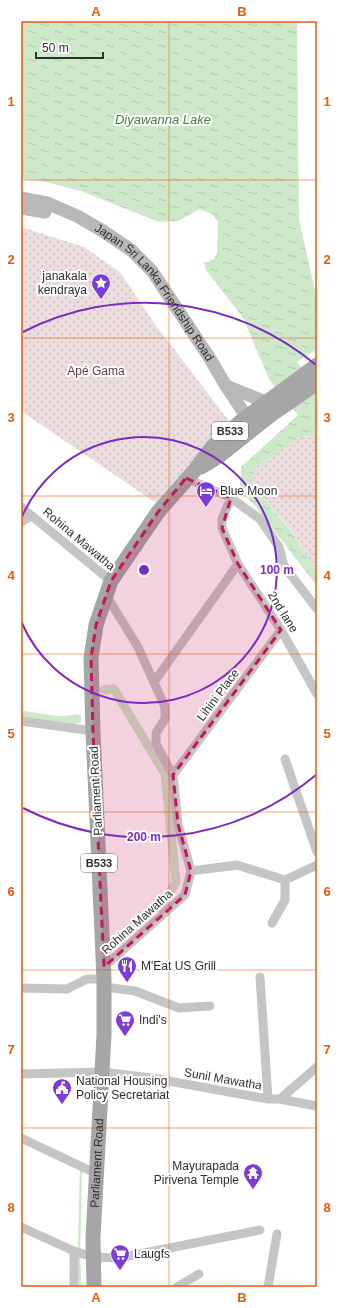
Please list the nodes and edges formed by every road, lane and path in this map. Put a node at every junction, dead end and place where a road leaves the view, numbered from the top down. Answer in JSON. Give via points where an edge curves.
{"nodes":[{"id":1,"x":21,"y":198,"type":"edge"},
{"id":2,"x":21,"y":208,"type":"edge"},
{"id":3,"x":315,"y":375,"type":"edge"},
{"id":4,"x":226,"y":386,"type":"junction"},
{"id":5,"x":270,"y":405,"type":"junction"},
{"id":6,"x":247,"y":425,"type":"junction"},
{"id":7,"x":191,"y":474,"type":"junction"},
{"id":8,"x":231,"y":498,"type":"junction"},
{"id":9,"x":21,"y":507,"type":"edge"},
{"id":10,"x":31,"y":516,"type":"junction"},
{"id":11,"x":21,"y":522,"type":"edge"},
{"id":12,"x":238,"y":564,"type":"junction"},
{"id":13,"x":108,"y":588,"type":"junction"},
{"id":14,"x":317,"y":608,"type":"edge"},
{"id":15,"x":281,"y":630,"type":"junction"},
{"id":16,"x":154,"y":682,"type":"junction"},
{"id":17,"x":317,"y":694,"type":"edge"},
{"id":18,"x":21,"y":721,"type":"edge"},
{"id":19,"x":93,"y":730,"type":"junction"},
{"id":20,"x":285,"y":759,"type":"dead end"},
{"id":21,"x":174,"y":775,"type":"junction"},
{"id":22,"x":317,"y":852,"type":"edge"},
{"id":23,"x":317,"y":865,"type":"edge"},
{"id":24,"x":191,"y":871,"type":"junction"},
{"id":25,"x":284,"y":880,"type":"junction"},
{"id":26,"x":272,"y":924,"type":"dead end"},
{"id":27,"x":260,"y":977,"type":"dead end"},
{"id":28,"x":104,"y":978,"type":"junction"},
{"id":29,"x":21,"y":988,"type":"edge"},
{"id":30,"x":210,"y":1006,"type":"dead end"},
{"id":31,"x":317,"y":1067,"type":"edge"},
{"id":32,"x":102,"y":1072,"type":"junction"},
{"id":33,"x":21,"y":1074,"type":"edge"},
{"id":34,"x":268,"y":1099,"type":"junction"},
{"id":35,"x":280,"y":1099,"type":"junction"},
{"id":36,"x":317,"y":1106,"type":"edge"},
{"id":37,"x":21,"y":1138,"type":"edge"},
{"id":38,"x":95,"y":1173,"type":"junction"},
{"id":39,"x":21,"y":1227,"type":"edge"},
{"id":40,"x":260,"y":1230,"type":"dead end"},
{"id":41,"x":276,"y":1234,"type":"dead end"},
{"id":42,"x":74,"y":1251,"type":"junction"},
{"id":43,"x":93,"y":1257,"type":"junction"},
{"id":44,"x":199,"y":1274,"type":"dead end"},
{"id":45,"x":74,"y":1287,"type":"edge"},
{"id":46,"x":94,"y":1287,"type":"edge"},
{"id":47,"x":177,"y":1287,"type":"edge"},
{"id":48,"x":268,"y":1287,"type":"edge"}],
"edges":[{"from":1,"to":4,"type":"main road","name":"Japan Sri Lanka Friendship Road","via":[[47,204],[77,216],[131,250],[152,271]]},
{"from":2,"to":6,"type":"main road","name":"Japan Sri Lanka Friendship Road","via":[[43,211],[76,223],[102,237],[130,258]]},
{"from":3,"to":5,"type":"main road","name":"Parliament Road","number":"B533"},
{"from":4,"to":5,"type":"main road"},
{"from":4,"to":6,"type":"main road","name":"Japan Sri Lanka Friendship Road"},
{"from":5,"to":6,"type":"main road","name":"Parliament Road","number":"B533"},
{"from":6,"to":7,"type":"main road","name":"Parliament Road","number":"B533","via":[[213,446]]},
{"from":7,"to":8,"type":"street"},
{"from":7,"to":13,"type":"main road","name":"Parliament Road","number":"B533","via":[[158,512]]},
{"from":8,"to":12,"type":"street","name":"2nd lane","via":[[222,519],[222,528]]},
{"from":8,"to":14,"type":"street","via":[[260,519],[279,547],[284,566]]},
{"from":9,"to":10,"type":"street","name":"Rohina Mawatha"},
{"from":10,"to":11,"type":"street","name":"Rohina Mawatha"},
{"from":10,"to":13,"type":"street","name":"Rohina Mawatha"},
{"from":12,"to":15,"type":"street","name":"2nd lane"},
{"from":12,"to":16,"type":"street"},
{"from":13,"to":16,"type":"street","name":"Rohina Mawatha"},
{"from":13,"to":19,"type":"main road","name":"Parliament Road","number":"B533","via":[[96,625],[91,658]]},
{"from":15,"to":17,"type":"street","name":"2nd lane"},
{"from":15,"to":21,"type":"street","name":"Lihini Place"},
{"from":16,"to":21,"type":"street","name":"Rohina Mawatha","via":[[165,707],[165,719],[156,733],[156,744]]},
{"from":18,"to":19,"type":"street"},
{"from":19,"to":28,"type":"main road","name":"Parliament Road","number":"B533"},
{"from":20,"to":22,"type":"street"},
{"from":21,"to":24,"type":"street","name":"Rohina Mawatha","via":[[178,824]]},
{"from":23,"to":25,"type":"street"},
{"from":24,"to":25,"type":"street","via":[[237,865]]},
{"from":24,"to":28,"type":"street","name":"Rohina Mawatha","via":[[185,895]]},
{"from":25,"to":26,"type":"street","via":[[285,900]]},
{"from":27,"to":34,"type":"street"},
{"from":28,"to":29,"type":"street","via":[[87,979],[67,989]]},
{"from":28,"to":30,"type":"street","via":[[179,1008]]},
{"from":28,"to":32,"type":"main road","name":"Parliament Road","number":"B533"},
{"from":31,"to":35,"type":"street"},
{"from":32,"to":33,"type":"street","name":"Sunil Mawatha"},
{"from":32,"to":34,"type":"street","name":"Sunil Mawatha","via":[[152,1078]]},
{"from":32,"to":38,"type":"main road","name":"Parliament Road","number":"B533"},
{"from":34,"to":35,"type":"street","name":"Sunil Mawatha"},
{"from":35,"to":36,"type":"street","name":"Sunil Mawatha"},
{"from":37,"to":38,"type":"street"},
{"from":38,"to":43,"type":"main road","name":"Parliament Road","number":"B533"},
{"from":39,"to":42,"type":"street"},
{"from":40,"to":43,"type":"street","via":[[119,1258]]},
{"from":41,"to":48,"type":"street"},
{"from":42,"to":43,"type":"street"},
{"from":42,"to":45,"type":"street"},
{"from":43,"to":46,"type":"main road","name":"Parliament Road","number":"B533"},
{"from":44,"to":47,"type":"street"}]}
